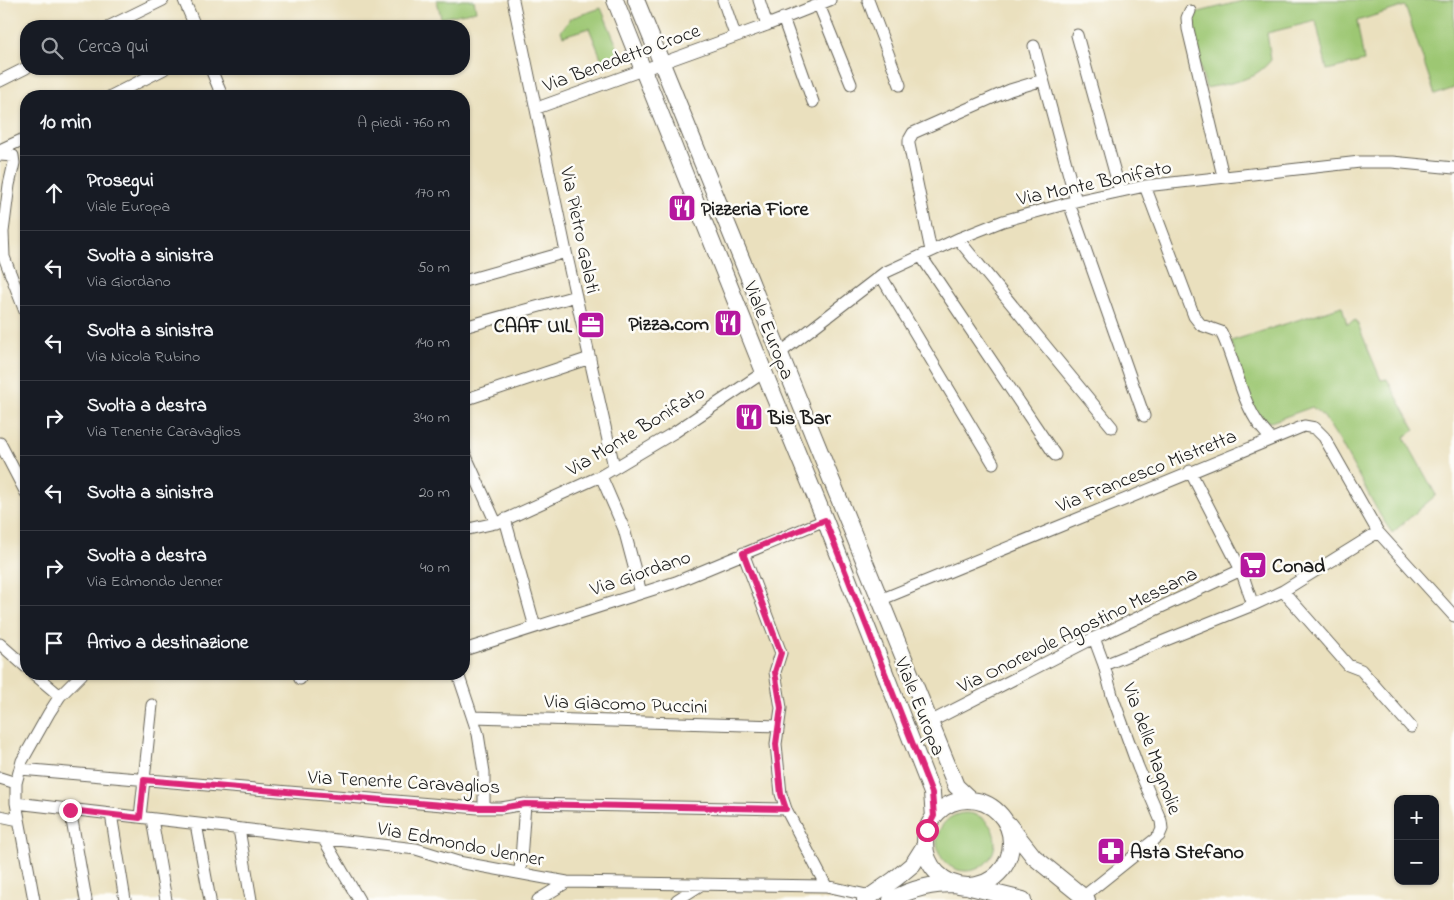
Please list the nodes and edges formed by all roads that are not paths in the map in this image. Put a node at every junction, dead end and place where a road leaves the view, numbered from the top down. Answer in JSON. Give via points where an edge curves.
{"nodes":[{"id":1,"x":163,"y":0,"type":"edge"},
{"id":2,"x":184,"y":0,"type":"edge"},
{"id":3,"x":513,"y":0,"type":"edge"},
{"id":4,"x":615,"y":0,"type":"edge"},
{"id":5,"x":636,"y":0,"type":"edge"},
{"id":6,"x":723,"y":0,"type":"edge"},
{"id":7,"x":759,"y":0,"type":"edge"},
{"id":8,"x":830,"y":0,"type":"edge"},
{"id":9,"x":868,"y":0,"type":"edge"},
{"id":10,"x":819,"y":4,"type":"junction"},
{"id":11,"x":1190,"y":11,"type":"dead end"},
{"id":12,"x":783,"y":18,"type":"junction"},
{"id":13,"x":122,"y":20,"type":"edge"},
{"id":14,"x":192,"y":20,"type":"edge"},
{"id":15,"x":767,"y":25,"type":"junction"},
{"id":16,"x":735,"y":35,"type":"junction"},
{"id":17,"x":1077,"y":35,"type":"dead end"},
{"id":18,"x":1034,"y":46,"type":"dead end"},
{"id":19,"x":661,"y":62,"type":"junction"},
{"id":20,"x":642,"y":70,"type":"junction"},
{"id":21,"x":20,"y":71,"type":"edge"},
{"id":22,"x":152,"y":75,"type":"edge"},
{"id":23,"x":213,"y":75,"type":"edge"},
{"id":24,"x":1043,"y":80,"type":"junction"},
{"id":25,"x":0,"y":81,"type":"edge"},
{"id":26,"x":851,"y":84,"type":"dead end"},
{"id":27,"x":900,"y":85,"type":"dead end"},
{"id":28,"x":123,"y":90,"type":"edge"},
{"id":29,"x":220,"y":90,"type":"edge"},
{"id":30,"x":812,"y":102,"type":"dead end"},
{"id":31,"x":537,"y":108,"type":"junction"},
{"id":32,"x":20,"y":141,"type":"edge"},
{"id":33,"x":0,"y":150,"type":"edge"},
{"id":34,"x":0,"y":154,"type":"edge"},
{"id":35,"x":1454,"y":168,"type":"edge"},
{"id":36,"x":1223,"y":176,"type":"junction"},
{"id":37,"x":1145,"y":186,"type":"junction"},
{"id":38,"x":1120,"y":191,"type":"junction"},
{"id":39,"x":1073,"y":202,"type":"junction"},
{"id":40,"x":958,"y":239,"type":"junction"},
{"id":41,"x":566,"y":252,"type":"junction"},
{"id":42,"x":926,"y":254,"type":"junction"},
{"id":43,"x":881,"y":276,"type":"junction"},
{"id":44,"x":470,"y":279,"type":"edge"},
{"id":45,"x":576,"y":296,"type":"junction"},
{"id":46,"x":20,"y":298,"type":"edge"},
{"id":47,"x":470,"y":325,"type":"edge"},
{"id":48,"x":780,"y":353,"type":"junction"},
{"id":49,"x":590,"y":358,"type":"junction"},
{"id":50,"x":764,"y":372,"type":"junction"},
{"id":51,"x":470,"y":398,"type":"edge"},
{"id":52,"x":1144,"y":416,"type":"dead end"},
{"id":53,"x":1112,"y":427,"type":"dead end"},
{"id":54,"x":1270,"y":439,"type":"junction"},
{"id":55,"x":0,"y":443,"type":"edge"},
{"id":56,"x":1055,"y":455,"type":"dead end"},
{"id":57,"x":994,"y":463,"type":"dead end"},
{"id":58,"x":470,"y":464,"type":"edge"},
{"id":59,"x":614,"y":467,"type":"junction"},
{"id":60,"x":1190,"y":471,"type":"junction"},
{"id":61,"x":602,"y":476,"type":"junction"},
{"id":62,"x":20,"y":481,"type":"edge"},
{"id":63,"x":825,"y":520,"type":"junction"},
{"id":64,"x":500,"y":521,"type":"junction"},
{"id":65,"x":470,"y":528,"type":"edge"},
{"id":66,"x":1378,"y":532,"type":"junction"},
{"id":67,"x":743,"y":553,"type":"junction"},
{"id":68,"x":1241,"y":570,"type":"junction"},
{"id":69,"x":1283,"y":591,"type":"junction"},
{"id":70,"x":641,"y":593,"type":"junction"},
{"id":71,"x":880,"y":600,"type":"junction"},
{"id":72,"x":1253,"y":605,"type":"junction"},
{"id":73,"x":1454,"y":616,"type":"edge"},
{"id":74,"x":535,"y":627,"type":"junction"},
{"id":75,"x":1094,"y":638,"type":"junction"},
{"id":76,"x":0,"y":644,"type":"edge"},
{"id":77,"x":470,"y":648,"type":"edge"},
{"id":78,"x":20,"y":662,"type":"edge"},
{"id":79,"x":1104,"y":665,"type":"junction"},
{"id":80,"x":41,"y":680,"type":"edge"},
{"id":81,"x":76,"y":680,"type":"edge"},
{"id":82,"x":460,"y":680,"type":"edge"},
{"id":83,"x":60,"y":696,"type":"junction"},
{"id":84,"x":152,"y":705,"type":"dead end"},
{"id":85,"x":473,"y":717,"type":"junction"},
{"id":86,"x":930,"y":722,"type":"junction"},
{"id":87,"x":778,"y":726,"type":"junction"},
{"id":88,"x":1411,"y":728,"type":"dead end"},
{"id":89,"x":20,"y":769,"type":"junction"},
{"id":90,"x":0,"y":778,"type":"edge"},
{"id":91,"x":144,"y":780,"type":"junction"},
{"id":92,"x":16,"y":783,"type":"junction"},
{"id":93,"x":971,"y":800,"type":"junction"},
{"id":94,"x":16,"y":803,"type":"junction"},
{"id":95,"x":525,"y":804,"type":"junction"},
{"id":96,"x":484,"y":808,"type":"junction"},
{"id":97,"x":786,"y":809,"type":"junction"},
{"id":98,"x":70,"y":810,"type":"junction"},
{"id":99,"x":111,"y":814,"type":"junction"},
{"id":100,"x":0,"y":816,"type":"edge"},
{"id":101,"x":934,"y":816,"type":"junction"},
{"id":102,"x":140,"y":818,"type":"junction"},
{"id":103,"x":1003,"y":818,"type":"junction"},
{"id":104,"x":152,"y":819,"type":"junction"},
{"id":105,"x":19,"y":820,"type":"junction"},
{"id":106,"x":196,"y":824,"type":"junction"},
{"id":107,"x":239,"y":829,"type":"junction"},
{"id":108,"x":323,"y":838,"type":"junction"},
{"id":109,"x":925,"y":845,"type":"junction"},
{"id":110,"x":520,"y":873,"type":"junction"},
{"id":111,"x":567,"y":882,"type":"junction"},
{"id":112,"x":702,"y":884,"type":"junction"},
{"id":113,"x":960,"y":885,"type":"junction"},
{"id":114,"x":826,"y":886,"type":"junction"},
{"id":115,"x":868,"y":898,"type":"edge"},
{"id":116,"x":1085,"y":898,"type":"edge"},
{"id":117,"x":540,"y":899,"type":"edge"},
{"id":118,"x":34,"y":900,"type":"edge"},
{"id":119,"x":86,"y":900,"type":"edge"},
{"id":120,"x":126,"y":900,"type":"edge"},
{"id":121,"x":166,"y":900,"type":"edge"},
{"id":122,"x":210,"y":900,"type":"edge"},
{"id":123,"x":251,"y":900,"type":"edge"},
{"id":124,"x":360,"y":900,"type":"edge"},
{"id":125,"x":677,"y":900,"type":"edge"},
{"id":126,"x":891,"y":900,"type":"edge"},
{"id":127,"x":1023,"y":900,"type":"edge"}],
"edges":[{"from":1,"to":13,"type":"street"},
{"from":2,"to":14,"type":"street"},
{"from":3,"to":31,"type":"street","name":"Via Pietro Galati"},
{"from":4,"to":20,"type":"street","name":"Viale Europa"},
{"from":5,"to":19,"type":"street","name":"Viale Europa"},
{"from":6,"to":16,"type":"street"},
{"from":7,"to":15,"type":"street"},
{"from":8,"to":10,"type":"street","name":"Via Benedetto Croce"},
{"from":9,"to":27,"type":"street"},
{"from":10,"to":12,"type":"street","name":"Via Benedetto Croce"},
{"from":10,"to":26,"type":"street"},
{"from":11,"to":36,"type":"street","via":[[1188,29]]},
{"from":12,"to":15,"type":"street","name":"Via Benedetto Croce"},
{"from":12,"to":30,"type":"street"},
{"from":15,"to":16,"type":"street","name":"Via Benedetto Croce"},
{"from":16,"to":19,"type":"street","name":"Via Benedetto Croce"},
{"from":17,"to":38,"type":"street"},
{"from":18,"to":24,"type":"street"},
{"from":19,"to":20,"type":"street","name":"Via Benedetto Croce"},
{"from":19,"to":48,"type":"street","name":"Viale Europa"},
{"from":20,"to":31,"type":"street","name":"Via Benedetto Croce"},
{"from":20,"to":50,"type":"street","name":"Viale Europa"},
{"from":21,"to":25,"type":"street"},
{"from":22,"to":28,"type":"street"},
{"from":23,"to":29,"type":"street"},
{"from":24,"to":39,"type":"street"},
{"from":24,"to":42,"type":"street","via":[[1010,90],[913,133],[909,144]]},
{"from":31,"to":41,"type":"street","name":"Via Pietro Galati"},
{"from":32,"to":33,"type":"street"},
{"from":34,"to":46,"type":"street","via":[[13,156],[3,232],[4,257]]},
{"from":35,"to":36,"type":"street","name":"Via Monte Bonifato","via":[[1360,162]]},
{"from":36,"to":37,"type":"street","name":"Via Monte Bonifato"},
{"from":37,"to":38,"type":"street","name":"Via Monte Bonifato"},
{"from":37,"to":54,"type":"street","via":[[1194,316],[1201,325],[1221,332],[1245,399]]},
{"from":38,"to":39,"type":"street","name":"Via Monte Bonifato"},
{"from":39,"to":40,"type":"street","name":"Via Monte Bonifato","via":[[1003,221]]},
{"from":39,"to":52,"type":"street"},
{"from":40,"to":42,"type":"street","name":"Via Monte Bonifato"},
{"from":40,"to":53,"type":"street"},
{"from":41,"to":44,"type":"street"},
{"from":41,"to":45,"type":"street","name":"Via Pietro Galati"},
{"from":42,"to":43,"type":"street","name":"Via Monte Bonifato"},
{"from":42,"to":56,"type":"street"},
{"from":43,"to":48,"type":"street","name":"Via Monte Bonifato"},
{"from":43,"to":57,"type":"street"},
{"from":45,"to":47,"type":"street"},
{"from":45,"to":49,"type":"street","name":"Via Pietro Galati"},
{"from":48,"to":71,"type":"street","name":"Viale Europa"},
{"from":49,"to":51,"type":"street"},
{"from":49,"to":59,"type":"street","name":"Via Pietro Galati"},
{"from":50,"to":59,"type":"street","name":"Via Monte Bonifato","via":[[675,432]]},
{"from":50,"to":63,"type":"street","name":"Viale Europa"},
{"from":54,"to":60,"type":"street","name":"Via Francesco Mistretta"},
{"from":54,"to":66,"type":"street","name":"Via Francesco Mistretta","via":[[1304,426],[1315,428],[1324,437]]},
{"from":55,"to":62,"type":"street"},
{"from":58,"to":64,"type":"street"},
{"from":59,"to":61,"type":"street","name":"Via Monte Bonifato"},
{"from":60,"to":68,"type":"street"},
{"from":60,"to":71,"type":"street","name":"Via Francesco Mistretta"},
{"from":61,"to":64,"type":"street","name":"Via Monte Bonifato"},
{"from":61,"to":70,"type":"street","via":[[624,529]]},
{"from":63,"to":67,"type":"street","name":"Via Giordano"},
{"from":63,"to":101,"type":"street","name":"Viale Europa","via":[[932,793]]},
{"from":64,"to":65,"type":"street","name":"Via Monte Bonifato"},
{"from":64,"to":74,"type":"street"},
{"from":66,"to":69,"type":"street"},
{"from":66,"to":73,"type":"street","name":"Via Francesco Mistretta"},
{"from":67,"to":70,"type":"street","name":"Via Giordano","via":[[676,582]]},
{"from":67,"to":87,"type":"street","via":[[781,653],[775,672],[781,708]]},
{"from":68,"to":72,"type":"street"},
{"from":68,"to":75,"type":"street","name":"Via Onorevole Agostino Messana"},
{"from":69,"to":72,"type":"street"},
{"from":69,"to":88,"type":"street","via":[[1348,665],[1361,670],[1372,681]]},
{"from":70,"to":74,"type":"street","name":"Via Giordano"},
{"from":71,"to":86,"type":"street","name":"Viale Europa"},
{"from":72,"to":79,"type":"street"},
{"from":74,"to":77,"type":"street","name":"Via Giordano"},
{"from":75,"to":79,"type":"street","name":"Via delle Magnolie"},
{"from":75,"to":86,"type":"street","name":"Via Onorevole Agostino Messana"},
{"from":76,"to":78,"type":"street"},
{"from":79,"to":116,"type":"street","name":"Via delle Magnolie","via":[[1162,829],[1159,836]]},
{"from":80,"to":83,"type":"street"},
{"from":81,"to":83,"type":"street"},
{"from":82,"to":85,"type":"street"},
{"from":83,"to":89,"type":"street"},
{"from":84,"to":91,"type":"street"},
{"from":85,"to":87,"type":"street","name":"Via Giacomo Puccini"},
{"from":85,"to":96,"type":"street","via":[[484,772]]},
{"from":86,"to":93,"type":"street","name":"Viale Europa","via":[[956,786]]},
{"from":87,"to":97,"type":"street","via":[[776,744],[781,794]]},
{"from":89,"to":91,"type":"street","name":"Via Tenente Caravaglios"},
{"from":89,"to":92,"type":"street"},
{"from":90,"to":92,"type":"street"},
{"from":91,"to":96,"type":"street","name":"Via Tenente Caravaglios"},
{"from":91,"to":102,"type":"street"},
{"from":92,"to":94,"type":"street"},
{"from":93,"to":101,"type":"street","via":[[957,801]]},
{"from":93,"to":103,"type":"street","via":[[984,803]]},
{"from":94,"to":98,"type":"street","name":"Via Edmondo Jenner"},
{"from":94,"to":105,"type":"street"},
{"from":95,"to":96,"type":"street","name":"Via Tenente Caravaglios"},
{"from":95,"to":97,"type":"street","name":"Via Tenente Caravaglios"},
{"from":95,"to":110,"type":"street"},
{"from":97,"to":114,"type":"street"},
{"from":98,"to":99,"type":"street","name":"Via Edmondo Jenner"},
{"from":98,"to":119,"type":"street"},
{"from":99,"to":102,"type":"street","name":"Via Edmondo Jenner"},
{"from":99,"to":120,"type":"street"},
{"from":100,"to":105,"type":"street"},
{"from":101,"to":109,"type":"street","via":[[927,830]]},
{"from":102,"to":104,"type":"street","name":"Via Edmondo Jenner"},
{"from":103,"to":113,"type":"street","via":[[1010,844],[1008,858],[1001,870],[985,882]]},
{"from":103,"to":116,"type":"street","via":[[1034,857]]},
{"from":104,"to":106,"type":"street","name":"Via Edmondo Jenner"},
{"from":104,"to":121,"type":"street"},
{"from":105,"to":118,"type":"street"},
{"from":106,"to":107,"type":"street","name":"Via Edmondo Jenner"},
{"from":106,"to":122,"type":"street"},
{"from":107,"to":108,"type":"street","name":"Via Edmondo Jenner"},
{"from":107,"to":123,"type":"street"},
{"from":108,"to":110,"type":"street","name":"Via Edmondo Jenner","via":[[416,849],[458,862]]},
{"from":108,"to":124,"type":"street"},
{"from":109,"to":113,"type":"street","via":[[934,870]]},
{"from":109,"to":115,"type":"street","via":[[895,880]]},
{"from":110,"to":111,"type":"street","name":"Via Edmondo Jenner"},
{"from":111,"to":112,"type":"street","name":"Via Edmondo Jenner"},
{"from":111,"to":117,"type":"street"},
{"from":112,"to":114,"type":"street","name":"Via Edmondo Jenner"},
{"from":112,"to":125,"type":"street"},
{"from":113,"to":126,"type":"street","via":[[920,887]]},
{"from":113,"to":127,"type":"street"},
{"from":114,"to":115,"type":"street","name":"Via Edmondo Jenner"}]}
